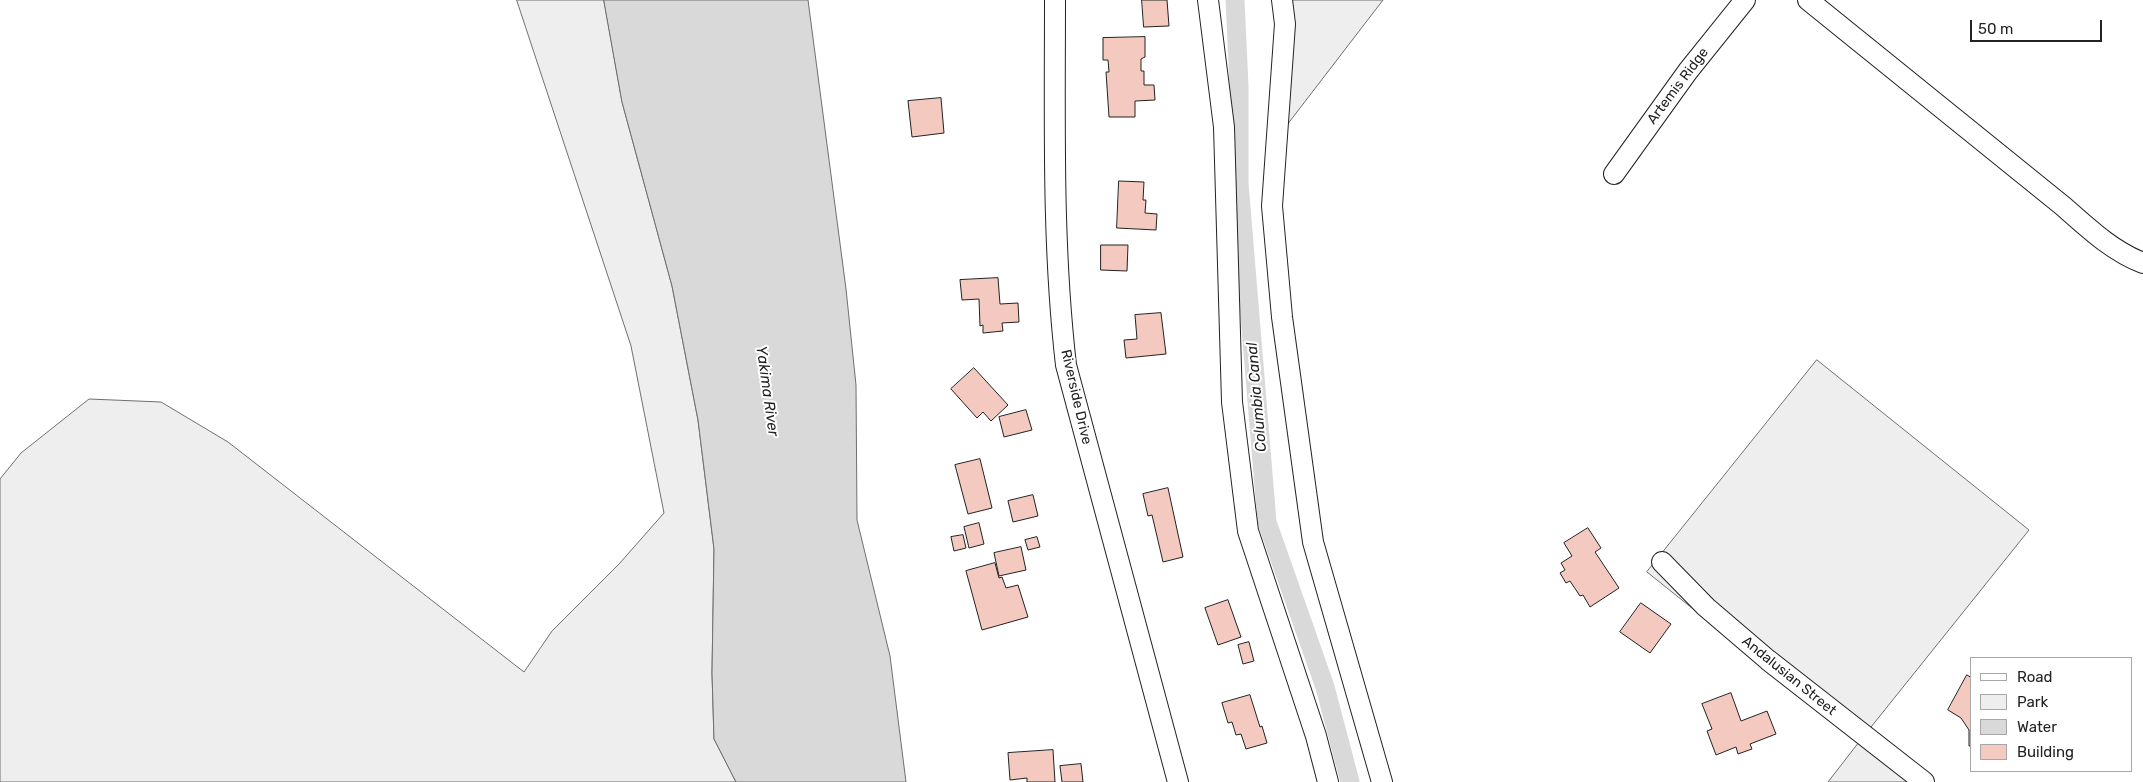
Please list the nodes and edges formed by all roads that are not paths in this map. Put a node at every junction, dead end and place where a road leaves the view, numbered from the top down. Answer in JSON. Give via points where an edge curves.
{"nodes":[{"id":1,"x":1055,"y":0,"type":"edge"},
{"id":2,"x":1208,"y":0,"type":"edge"},
{"id":3,"x":1282,"y":0,"type":"edge"},
{"id":4,"x":1745,"y":0,"type":"edge"},
{"id":5,"x":1808,"y":0,"type":"edge"},
{"id":6,"x":1614,"y":174,"type":"dead end"},
{"id":7,"x":2143,"y":263,"type":"edge"},
{"id":8,"x":1662,"y":562,"type":"dead end"},
{"id":9,"x":1178,"y":782,"type":"edge"},
{"id":10,"x":1328,"y":782,"type":"edge"},
{"id":11,"x":1382,"y":782,"type":"edge"},
{"id":12,"x":1924,"y":782,"type":"edge"}],
"edges":[{"from":1,"to":9,"type":"street","name":"Riverside Drive","via":[[1056,242],[1066,365]]},
{"from":2,"to":10,"type":"street","via":[[1224,127],[1232,402],[1248,531],[1316,736]]},
{"from":3,"to":11,"type":"street","via":[[1285,24],[1272,206],[1282,316],[1313,542]]},
{"from":4,"to":6,"type":"street","name":"Artemis Ridge","via":[[1688,71]]},
{"from":5,"to":7,"type":"street","via":[[2100,238],[2127,257]]},
{"from":8,"to":12,"type":"street","name":"Andalusian Street","via":[[1706,607],[1760,654]]}]}
